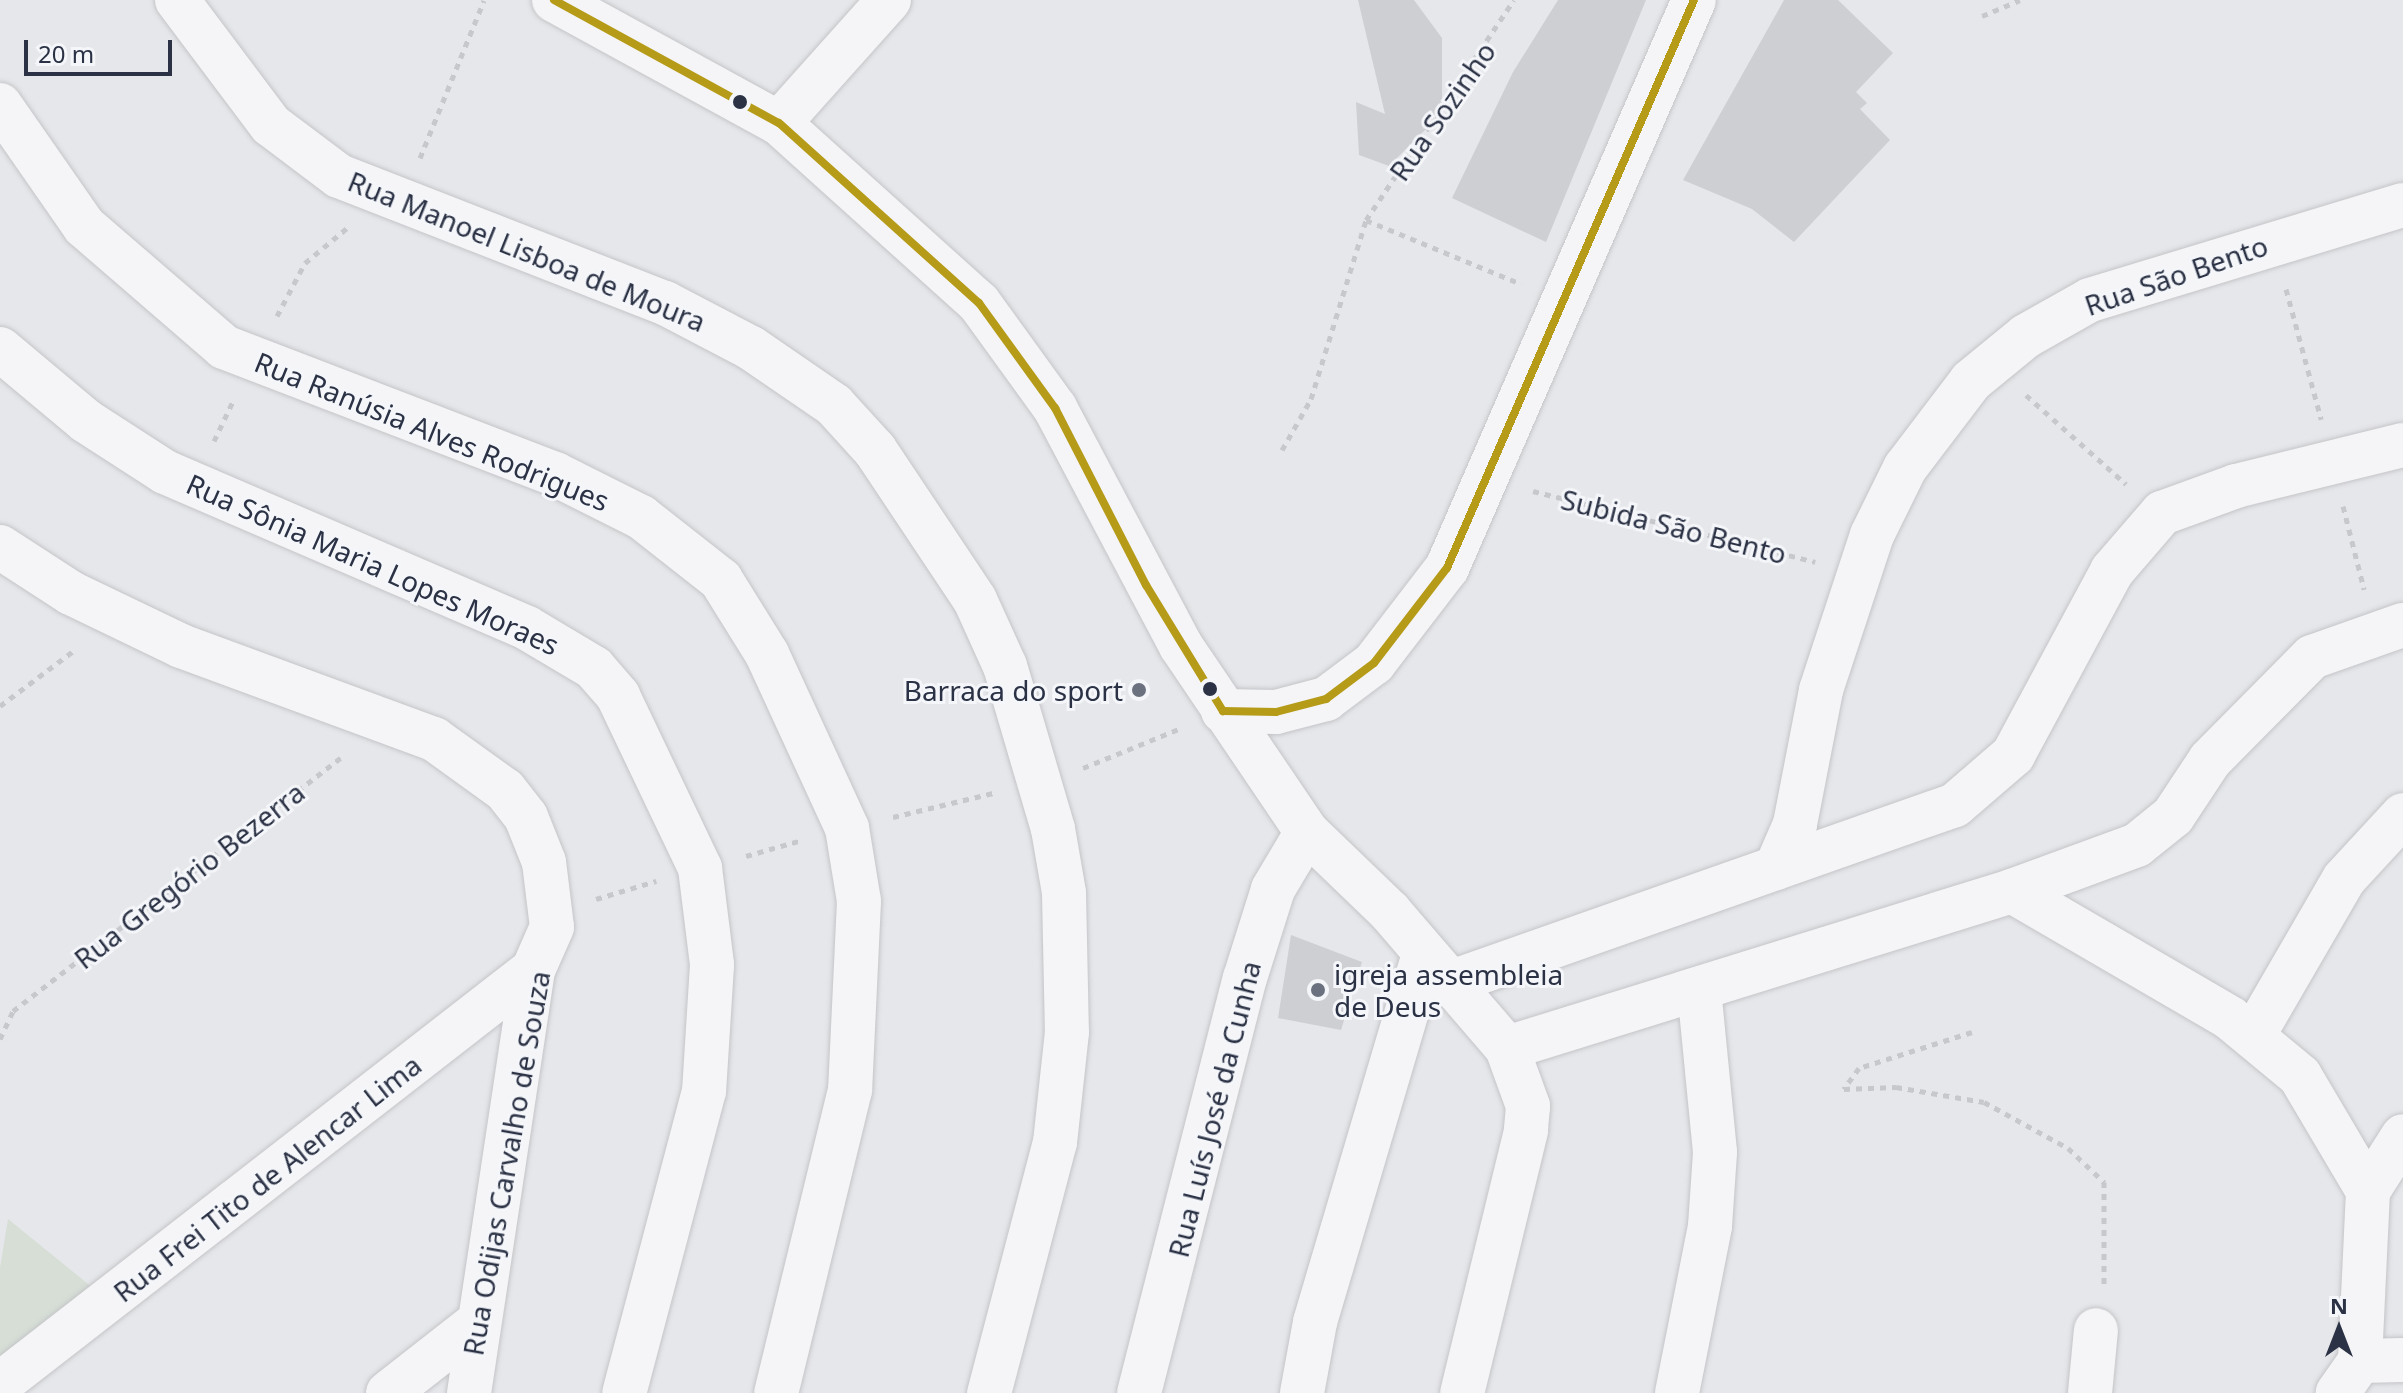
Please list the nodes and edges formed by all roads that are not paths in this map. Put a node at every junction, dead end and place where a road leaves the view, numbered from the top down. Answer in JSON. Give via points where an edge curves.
{"nodes":[{"id":1,"x":177,"y":0,"type":"edge"},
{"id":2,"x":554,"y":0,"type":"edge"},
{"id":3,"x":889,"y":0,"type":"edge"},
{"id":4,"x":1694,"y":0,"type":"edge"},
{"id":5,"x":0,"y":105,"type":"edge"},
{"id":6,"x":779,"y":123,"type":"junction"},
{"id":7,"x":2403,"y":205,"type":"edge"},
{"id":8,"x":0,"y":349,"type":"edge"},
{"id":9,"x":2403,"y":445,"type":"edge"},
{"id":10,"x":0,"y":547,"type":"edge"},
{"id":11,"x":2403,"y":625,"type":"edge"},
{"id":12,"x":1223,"y":711,"type":"junction"},
{"id":13,"x":2403,"y":815,"type":"edge"},
{"id":14,"x":1307,"y":832,"type":"junction"},
{"id":15,"x":1776,"y":868,"type":"junction"},
{"id":16,"x":2012,"y":891,"type":"junction"},
{"id":17,"x":1437,"y":968,"type":"junction"},
{"id":18,"x":533,"y":970,"type":"junction"},
{"id":19,"x":1699,"y":990,"type":"junction"},
{"id":20,"x":2253,"y":1036,"type":"junction"},
{"id":21,"x":1507,"y":1048,"type":"junction"},
{"id":22,"x":2403,"y":1136,"type":"edge"},
{"id":23,"x":2368,"y":1191,"type":"junction"},
{"id":24,"x":479,"y":1322,"type":"junction"},
{"id":25,"x":2096,"y":1330,"type":"road end"},
{"id":26,"x":2403,"y":1360,"type":"edge"},
{"id":27,"x":2349,"y":1377,"type":"edge"},
{"id":28,"x":0,"y":1384,"type":"edge"},
{"id":29,"x":388,"y":1393,"type":"edge"},
{"id":30,"x":469,"y":1393,"type":"edge"},
{"id":31,"x":624,"y":1393,"type":"edge"},
{"id":32,"x":776,"y":1393,"type":"edge"},
{"id":33,"x":989,"y":1393,"type":"edge"},
{"id":34,"x":1139,"y":1393,"type":"edge"},
{"id":35,"x":1302,"y":1393,"type":"edge"},
{"id":36,"x":1462,"y":1393,"type":"edge"},
{"id":37,"x":1677,"y":1393,"type":"edge"},
{"id":38,"x":2090,"y":1393,"type":"edge"}],
"edges":[{"from":1,"to":33,"type":"street","name":"Rua Manoel Lisboa de Moura","via":[[271,125],[339,176],[665,303],[853,420],[975,600],[1005,666],[1053,829],[1064,893],[1067,1032],[1055,1142]]},
{"from":2,"to":6,"type":"street"},
{"from":3,"to":6,"type":"street"},
{"from":4,"to":12,"type":"street","via":[[1489,482],[1447,568],[1374,663],[1308,705]]},
{"from":5,"to":32,"type":"street","name":"Rua Ranúsia Alves Rodrigues","via":[[84,226],[173,308],[253,360],[555,474],[641,517],[721,580],[801,720],[847,828],[857,872],[858,981],[850,1090]]},
{"from":6,"to":12,"type":"street","via":[[995,322],[1055,408],[1146,585]]},
{"from":7,"to":15,"type":"street","name":"Rua São Bento","via":[[2090,300],[1990,362],[1905,468],[1858,573],[1821,690],[1803,795]]},
{"from":8,"to":31,"type":"street","name":"Rua Sônia Maria Lopes Moraes","via":[[86,421],[192,485],[551,641],[594,668],[643,738],[700,868],[711,931],[712,1031],[683,1189]]},
{"from":9,"to":15,"type":"street","via":[[2236,486],[2162,513],[2112,571],[2047,702],[1988,782],[1923,821]]},
{"from":10,"to":18,"type":"street","name":"Rua Odijas Carvalho de Souza","via":[[71,593],[181,646],[389,721],[470,763],[526,817],[551,900],[552,927]]},
{"from":11,"to":16,"type":"street","via":[[2312,657],[2210,760],[2173,816],[2137,845]]},
{"from":12,"to":14,"type":"street"},
{"from":13,"to":20,"type":"street","via":[[2344,879]]},
{"from":14,"to":17,"type":"street"},
{"from":14,"to":34,"type":"street","name":"Rua Luís José da Cunha","via":[[1273,889],[1245,978]]},
{"from":15,"to":17,"type":"street"},
{"from":16,"to":19,"type":"street"},
{"from":16,"to":20,"type":"street"},
{"from":17,"to":21,"type":"street"},
{"from":17,"to":35,"type":"street","via":[[1315,1322]]},
{"from":18,"to":24,"type":"street","name":"Rua Odijas Carvalho de Souza"},
{"from":18,"to":28,"type":"street","name":"Rua Frei Tito de Alencar Lima"},
{"from":19,"to":21,"type":"street"},
{"from":19,"to":37,"type":"street","via":[[1715,1152],[1710,1226]]},
{"from":20,"to":23,"type":"street","via":[[2300,1076]]},
{"from":21,"to":36,"type":"street","via":[[1528,1106],[1526,1131]]},
{"from":22,"to":23,"type":"street"},
{"from":23,"to":27,"type":"street"},
{"from":24,"to":29,"type":"street"},
{"from":24,"to":30,"type":"street","name":"Rua Odijas Carvalho de Souza"},
{"from":25,"to":38,"type":"street"},
{"from":26,"to":27,"type":"street"}]}
